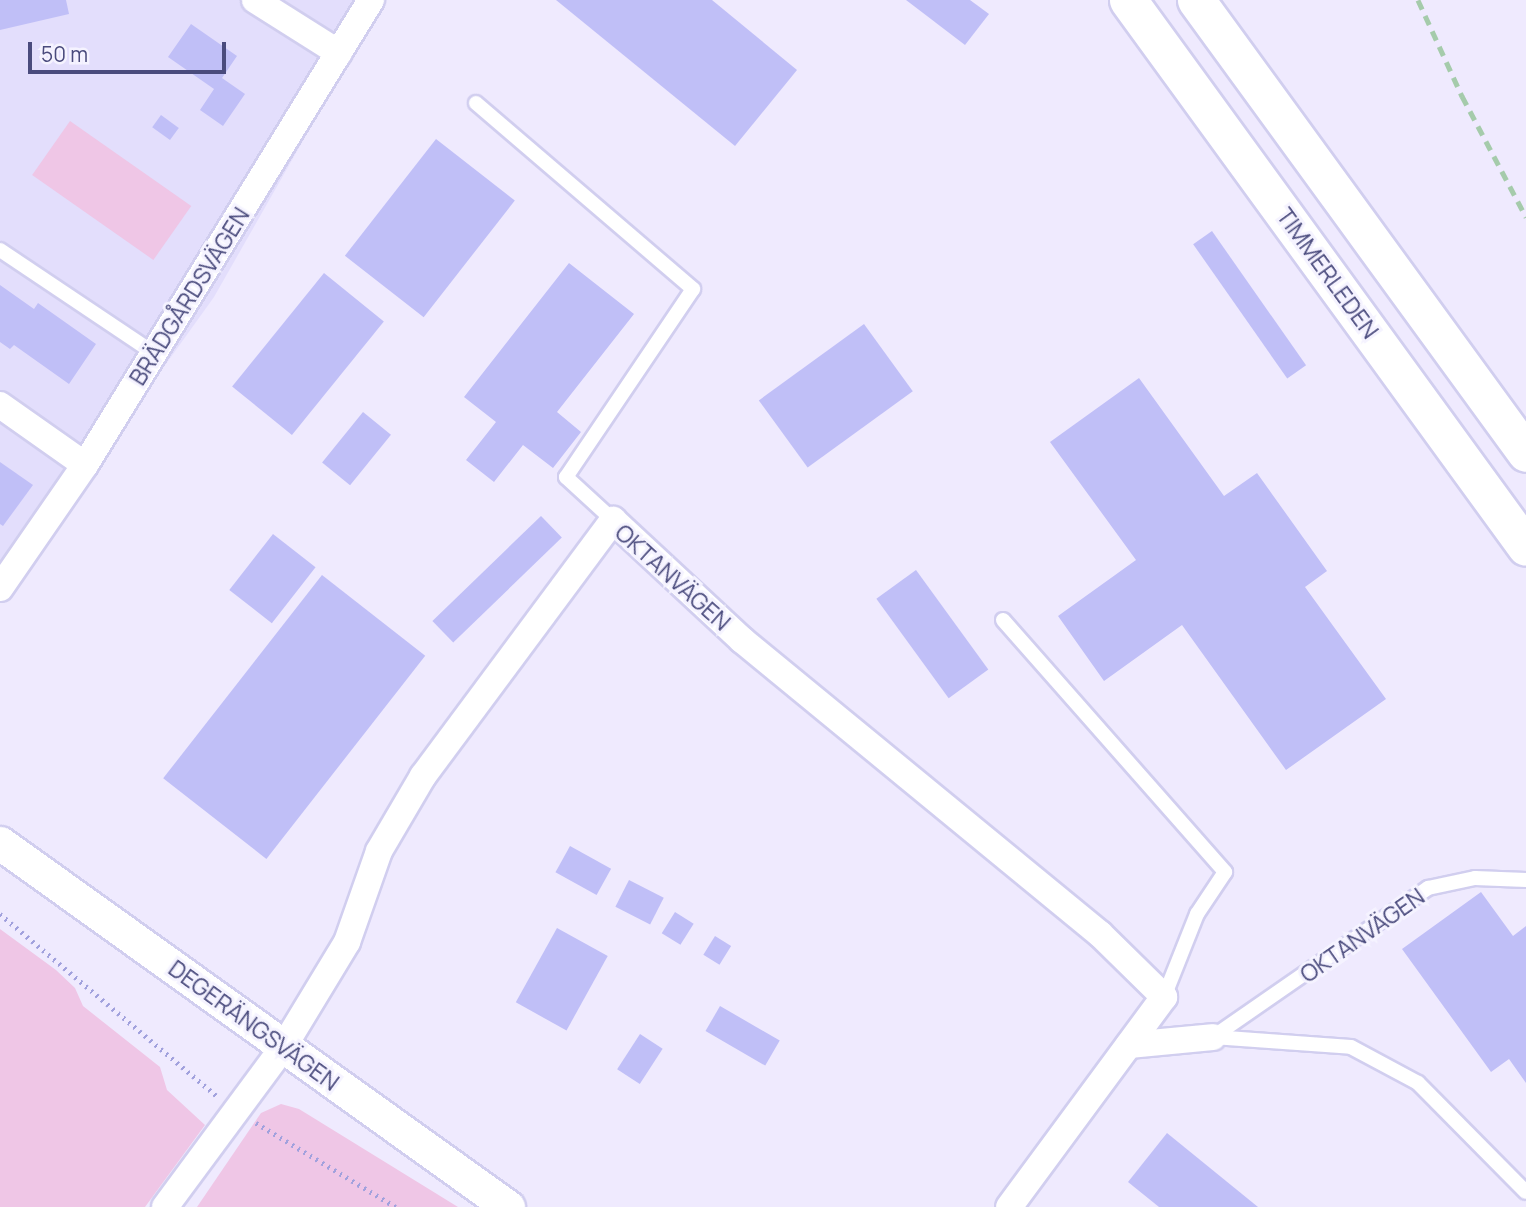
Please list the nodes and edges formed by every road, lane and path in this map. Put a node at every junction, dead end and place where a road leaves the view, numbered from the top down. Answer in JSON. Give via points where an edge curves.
{"nodes":[{"id":1,"x":256,"y":0,"type":"edge"},
{"id":2,"x":372,"y":0,"type":"edge"},
{"id":3,"x":1128,"y":0,"type":"edge"},
{"id":4,"x":1196,"y":0,"type":"edge"},
{"id":5,"x":339,"y":53,"type":"junction"},
{"id":6,"x":476,"y":103,"type":"dead end"},
{"id":7,"x":0,"y":250,"type":"edge"},
{"id":8,"x":154,"y":353,"type":"junction"},
{"id":9,"x":0,"y":405,"type":"edge"},
{"id":10,"x":1526,"y":453,"type":"edge"},
{"id":11,"x":85,"y":465,"type":"junction"},
{"id":12,"x":613,"y":520,"type":"junction"},
{"id":13,"x":1526,"y":547,"type":"edge"},
{"id":14,"x":0,"y":588,"type":"edge"},
{"id":15,"x":1003,"y":620,"type":"dead end"},
{"id":16,"x":0,"y":843,"type":"edge"},
{"id":17,"x":1526,"y":880,"type":"edge"},
{"id":18,"x":0,"y":915,"type":"edge"},
{"id":19,"x":1164,"y":997,"type":"junction"},
{"id":20,"x":1213,"y":1037,"type":"junction"},
{"id":21,"x":1129,"y":1045,"type":"junction"},
{"id":22,"x":284,"y":1046,"type":"junction"},
{"id":23,"x":237,"y":1110,"type":"junction"},
{"id":24,"x":1526,"y":1192,"type":"edge"},
{"id":25,"x":165,"y":1207,"type":"edge"},
{"id":26,"x":396,"y":1207,"type":"edge"},
{"id":27,"x":508,"y":1207,"type":"edge"},
{"id":28,"x":1009,"y":1207,"type":"edge"}],
"edges":[{"from":1,"to":5,"type":"street"},
{"from":2,"to":5,"type":"street","name":"BRÄDGÅRDSVÄGEN"},
{"from":3,"to":13,"type":"main road","name":"TIMMERLEDEN"},
{"from":4,"to":10,"type":"main road"},
{"from":5,"to":8,"type":"street","name":"BRÄDGÅRDSVÄGEN"},
{"from":6,"to":12,"type":"lane","via":[[693,289],[566,477]]},
{"from":7,"to":8,"type":"lane"},
{"from":8,"to":11,"type":"street","name":"BRÄDGÅRDSVÄGEN"},
{"from":9,"to":11,"type":"street"},
{"from":11,"to":14,"type":"street","name":"BRÄDGÅRDSVÄGEN"},
{"from":12,"to":19,"type":"street","name":"OKTANVÄGEN","via":[[741,640],[1100,934]]},
{"from":12,"to":22,"type":"street","name":"OKTANVÄGEN","via":[[423,776],[379,851],[347,942]]},
{"from":15,"to":19,"type":"lane","via":[[1226,872],[1197,914]]},
{"from":16,"to":22,"type":"street","name":"DEGERÄNGSVÄGEN"},
{"from":17,"to":20,"type":"lane","name":"OKTANVÄGEN","via":[[1475,878],[1428,888]]},
{"from":18,"to":23,"type":"path"},
{"from":19,"to":21,"type":"street"},
{"from":20,"to":21,"type":"street","name":"OKTANVÄGEN"},
{"from":20,"to":24,"type":"lane","name":"OKTANVÄGEN","via":[[1351,1047],[1418,1083]]},
{"from":21,"to":28,"type":"street"},
{"from":22,"to":23,"type":"street","name":"OKTANVÄGEN"},
{"from":22,"to":27,"type":"street","name":"DEGERÄNGSVÄGEN"},
{"from":23,"to":25,"type":"street","name":"OKTANVÄGEN"},
{"from":23,"to":26,"type":"path"}]}
